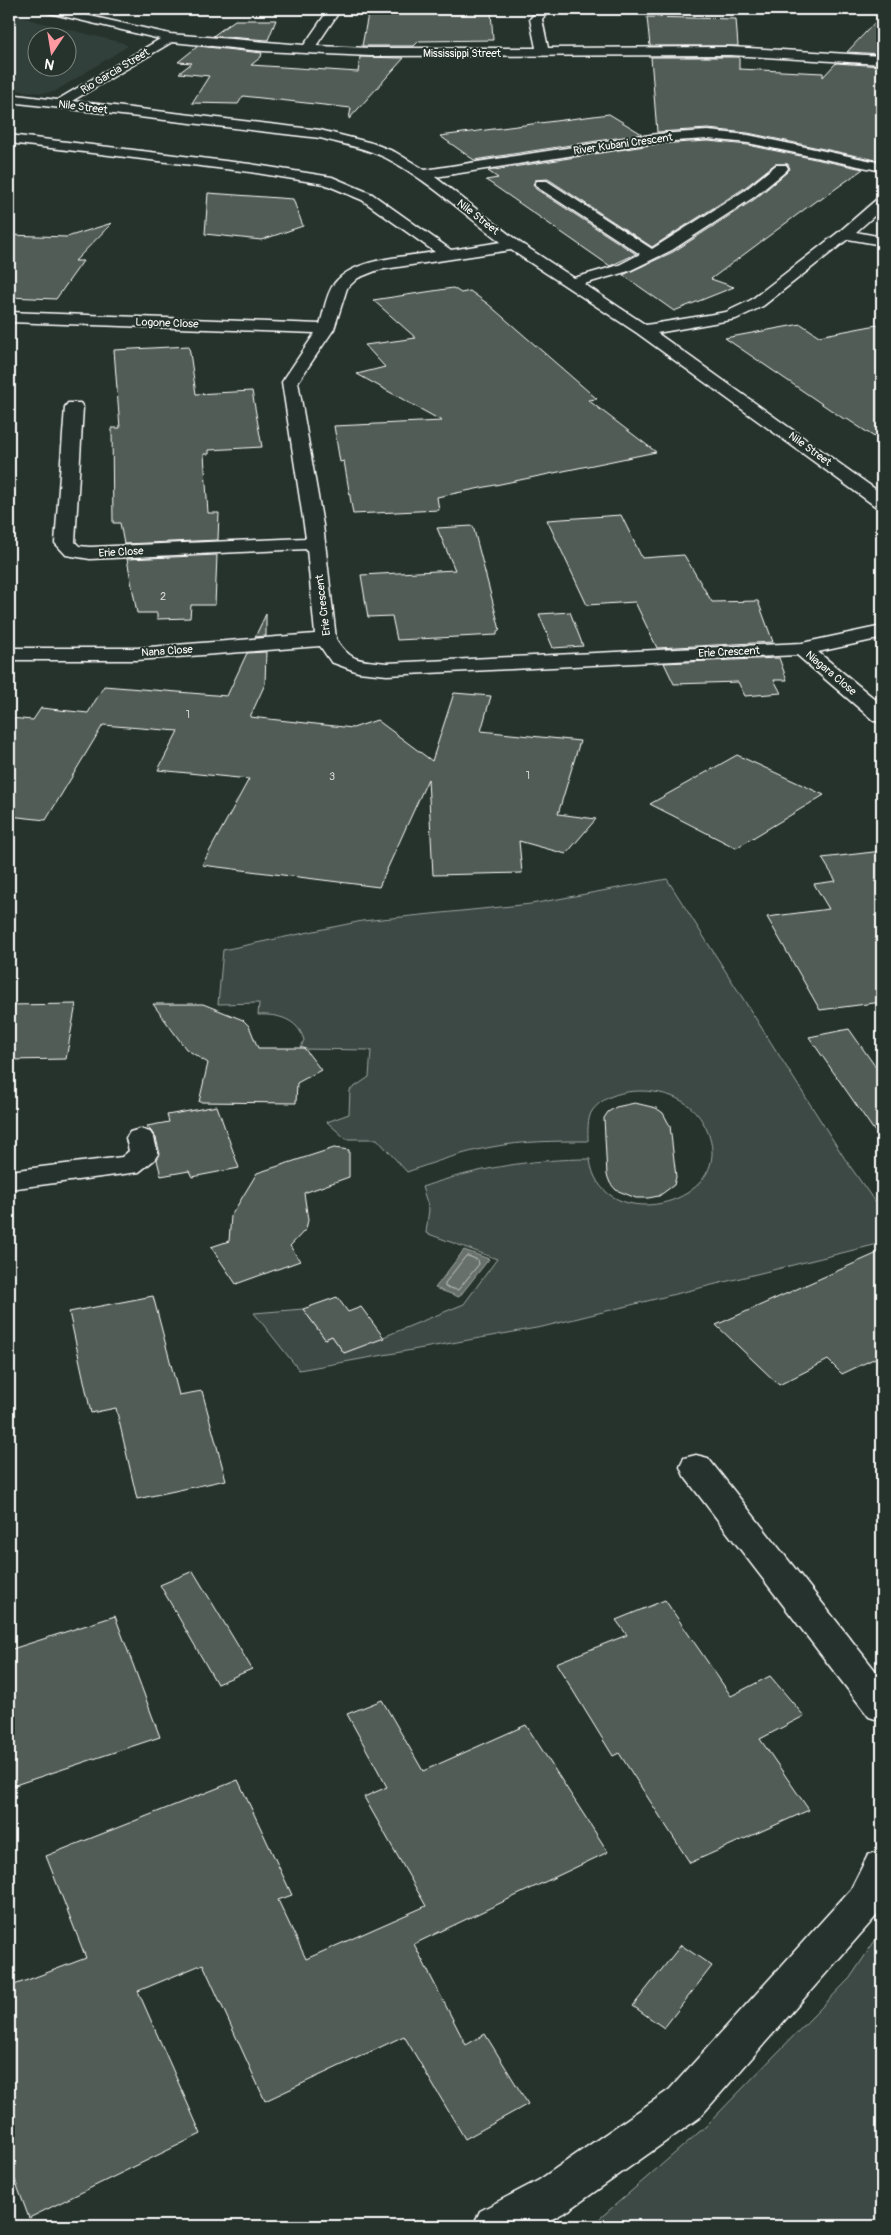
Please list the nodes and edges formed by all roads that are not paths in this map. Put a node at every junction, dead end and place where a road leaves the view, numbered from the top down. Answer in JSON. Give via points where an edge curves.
{"nodes":[{"id":1,"x":45,"y":9,"type":"edge"},
{"id":2,"x":335,"y":9,"type":"edge"},
{"id":3,"x":544,"y":9,"type":"edge"},
{"id":4,"x":170,"y":38,"type":"junction"},
{"id":5,"x":307,"y":50,"type":"junction"},
{"id":6,"x":543,"y":53,"type":"junction"},
{"id":7,"x":882,"y":60,"type":"edge"},
{"id":8,"x":9,"y":98,"type":"edge"},
{"id":9,"x":59,"y":104,"type":"junction"},
{"id":10,"x":9,"y":139,"type":"edge"},
{"id":11,"x":882,"y":166,"type":"edge"},
{"id":12,"x":781,"y":168,"type":"dead end"},
{"id":13,"x":423,"y":175,"type":"junction"},
{"id":14,"x":542,"y":184,"type":"dead end"},
{"id":15,"x":882,"y":202,"type":"edge"},
{"id":16,"x":845,"y":234,"type":"junction"},
{"id":17,"x":882,"y":241,"type":"edge"},
{"id":18,"x":514,"y":245,"type":"junction"},
{"id":19,"x":447,"y":254,"type":"junction"},
{"id":20,"x":651,"y":256,"type":"junction"},
{"id":21,"x":572,"y":283,"type":"junction"},
{"id":22,"x":9,"y":317,"type":"edge"},
{"id":23,"x":326,"y":328,"type":"junction"},
{"id":24,"x":643,"y":330,"type":"junction"},
{"id":25,"x":74,"y":408,"type":"dead end"},
{"id":26,"x":882,"y":502,"type":"edge"},
{"id":27,"x":316,"y":543,"type":"junction"},
{"id":28,"x":882,"y":632,"type":"edge"},
{"id":29,"x":326,"y":639,"type":"junction"},
{"id":30,"x":802,"y":648,"type":"junction"},
{"id":31,"x":9,"y":654,"type":"edge"},
{"id":32,"x":882,"y":716,"type":"edge"},
{"id":33,"x":140,"y":1138,"type":"dead end"},
{"id":34,"x":9,"y":1180,"type":"edge"},
{"id":35,"x":696,"y":1467,"type":"dead end"},
{"id":36,"x":882,"y":1706,"type":"edge"},
{"id":37,"x":882,"y":1867,"type":"edge"},
{"id":38,"x":495,"y":2226,"type":"edge"}],
"edges":[{"from":1,"to":4,"type":"street","name":"Mississippi Street"},
{"from":2,"to":5,"type":"street"},
{"from":3,"to":6,"type":"street","via":[[536,19]]},
{"from":4,"to":5,"type":"street","name":"Mississippi Street"},
{"from":4,"to":9,"type":"street","name":"Rio Garcia Street"},
{"from":5,"to":6,"type":"street","name":"Mississippi Street"},
{"from":6,"to":7,"type":"street","name":"Mississippi Street","via":[[730,51]]},
{"from":8,"to":9,"type":"street","name":"Nile Street"},
{"from":9,"to":13,"type":"street","name":"Nile Street","via":[[320,134],[368,146]]},
{"from":10,"to":19,"type":"street","via":[[327,180],[367,197]]},
{"from":11,"to":13,"type":"street","name":"River Kubani Crescent","via":[[748,139],[701,135],[657,138]]},
{"from":12,"to":20,"type":"street","via":[[749,194]]},
{"from":13,"to":18,"type":"street","name":"Nile Street"},
{"from":14,"to":20,"type":"street"},
{"from":15,"to":16,"type":"street"},
{"from":16,"to":17,"type":"street"},
{"from":16,"to":24,"type":"street","via":[[741,312]]},
{"from":18,"to":19,"type":"street","name":"Erie Crescent"},
{"from":18,"to":21,"type":"street","name":"Nile Street"},
{"from":19,"to":23,"type":"street","name":"Erie Crescent","via":[[375,266],[353,275],[340,286]]},
{"from":20,"to":21,"type":"street","via":[[624,268]]},
{"from":21,"to":24,"type":"street","name":"Nile Street"},
{"from":22,"to":23,"type":"street","name":"Logone Close"},
{"from":23,"to":27,"type":"street","name":"Erie Crescent","via":[[290,382]]},
{"from":24,"to":26,"type":"street","name":"Nile Street"},
{"from":25,"to":27,"type":"street","name":"Erie Close","via":[[65,543],[73,551],[90,553]]},
{"from":27,"to":29,"type":"street","name":"Erie Crescent"},
{"from":28,"to":30,"type":"street","name":"Erie Crescent"},
{"from":29,"to":30,"type":"street","name":"Erie Crescent","via":[[338,658],[358,666],[387,669]]},
{"from":29,"to":31,"type":"street","name":"Nana Close","via":[[137,654]]},
{"from":30,"to":32,"type":"street","name":"Niagara Close"},
{"from":33,"to":34,"type":"street","via":[[144,1154],[128,1165]]},
{"from":35,"to":36,"type":"street"},
{"from":37,"to":38,"type":"street","via":[[865,1900],[684,2104],[554,2195]]}]}
